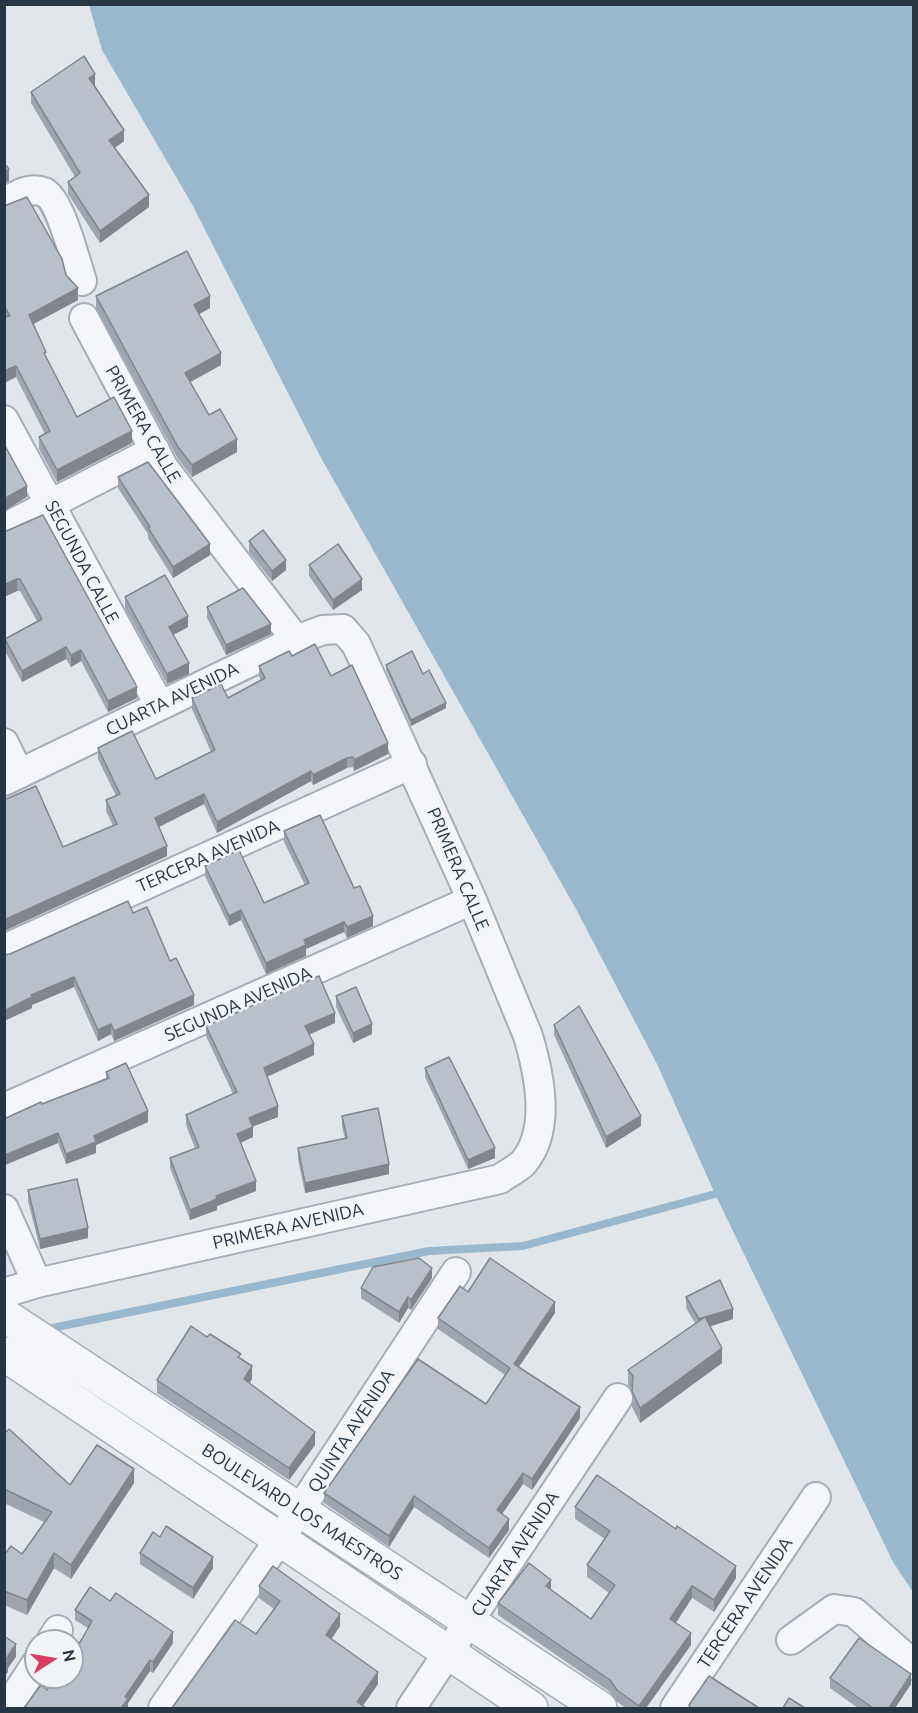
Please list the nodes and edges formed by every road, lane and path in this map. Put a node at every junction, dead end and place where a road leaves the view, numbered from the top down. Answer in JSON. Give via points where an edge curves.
{"nodes":[{"id":1,"x":4,"y":202,"type":"edge"},
{"id":2,"x":82,"y":281,"type":"dead end"},
{"id":3,"x":84,"y":318,"type":"dead end"},
{"id":4,"x":4,"y":420,"type":"edge"},
{"id":5,"x":155,"y":450,"type":"junction"},
{"id":6,"x":51,"y":505,"type":"junction"},
{"id":7,"x":4,"y":528,"type":"edge"},
{"id":8,"x":343,"y":629,"type":"joint"},
{"id":9,"x":296,"y":640,"type":"junction"},
{"id":10,"x":159,"y":704,"type":"junction"},
{"id":11,"x":4,"y":742,"type":"edge"},
{"id":12,"x":412,"y":764,"type":"junction"},
{"id":13,"x":12,"y":778,"type":"edge"},
{"id":14,"x":472,"y":900,"type":"junction"},
{"id":15,"x":4,"y":949,"type":"edge"},
{"id":16,"x":4,"y":1108,"type":"edge"},
{"id":17,"x":540,"y":1120,"type":"joint"},
{"id":18,"x":4,"y":1209,"type":"edge"},
{"id":19,"x":456,"y":1272,"type":"dead end"},
{"id":20,"x":37,"y":1283,"type":"junction"},
{"id":21,"x":4,"y":1293,"type":"edge"},
{"id":22,"x":4,"y":1315,"type":"edge"},
{"id":23,"x":4,"y":1354,"type":"edge"},
{"id":24,"x":618,"y":1398,"type":"dead end"},
{"id":25,"x":816,"y":1497,"type":"dead end"},
{"id":26,"x":299,"y":1511,"type":"junction"},
{"id":27,"x":280,"y":1539,"type":"junction"},
{"id":28,"x":470,"y":1622,"type":"junction"},
{"id":29,"x":790,"y":1640,"type":"dead end"},
{"id":30,"x":450,"y":1652,"type":"junction"},
{"id":31,"x":914,"y":1665,"type":"edge"},
{"id":32,"x":24,"y":1682,"type":"edge"},
{"id":33,"x":7,"y":1708,"type":"edge"},
{"id":34,"x":164,"y":1708,"type":"edge"},
{"id":35,"x":411,"y":1708,"type":"edge"},
{"id":36,"x":531,"y":1708,"type":"edge"},
{"id":37,"x":600,"y":1708,"type":"edge"},
{"id":38,"x":675,"y":1708,"type":"edge"}],
"edges":[{"from":1,"to":2,"type":"street","via":[[24,191],[44,192],[55,202]]},
{"from":3,"to":5,"type":"street","name":"PRIMERA CALLE"},
{"from":4,"to":6,"type":"street","name":"SEGUNDA CALLE"},
{"from":5,"to":6,"type":"street"},
{"from":5,"to":9,"type":"street","name":"PRIMERA CALLE","via":[[164,468]]},
{"from":6,"to":7,"type":"street"},
{"from":6,"to":10,"type":"street","name":"SEGUNDA CALLE"},
{"from":8,"to":9,"type":"street","name":"CUARTA AVENIDA","via":[[323,630]]},
{"from":8,"to":12,"type":"street","name":"PRIMERA CALLE","via":[[356,644]]},
{"from":9,"to":10,"type":"street","name":"CUARTA AVENIDA"},
{"from":10,"to":13,"type":"street","name":"CUARTA AVENIDA"},
{"from":11,"to":13,"type":"street"},
{"from":12,"to":14,"type":"street","name":"PRIMERA CALLE"},
{"from":12,"to":15,"type":"street","name":"TERCERA AVENIDA"},
{"from":14,"to":16,"type":"street","name":"SEGUNDA AVENIDA"},
{"from":14,"to":17,"type":"street","name":"PRIMERA CALLE","via":[[528,1036],[535,1060]]},
{"from":17,"to":20,"type":"street","name":"PRIMERA AVENIDA","via":[[534,1145],[522,1164],[500,1179]]},
{"from":18,"to":20,"type":"street"},
{"from":19,"to":26,"type":"street","name":"QUINTA AVENIDA"},
{"from":20,"to":21,"type":"street","name":"PRIMERA AVENIDA"},
{"from":22,"to":26,"type":"street","name":"BOULEVARD LOS MAESTROS"},
{"from":23,"to":27,"type":"street","name":"BOULEVARD LOS MAESTROS"},
{"from":24,"to":28,"type":"street","name":"CUARTA AVENIDA"},
{"from":25,"to":38,"type":"street","name":"TERCERA AVENIDA"},
{"from":26,"to":27,"type":"street","name":"QUINTA AVENIDA"},
{"from":26,"to":28,"type":"street","name":"BOULEVARD LOS MAESTROS"},
{"from":27,"to":30,"type":"street","name":"BOULEVARD LOS MAESTROS"},
{"from":27,"to":34,"type":"street","name":"QUINTA AVENIDA"},
{"from":28,"to":30,"type":"street","name":"CUARTA AVENIDA"},
{"from":28,"to":37,"type":"street","name":"BOULEVARD LOS MAESTROS"},
{"from":29,"to":31,"type":"street","via":[[834,1609],[854,1611]]},
{"from":30,"to":35,"type":"street","name":"CUARTA AVENIDA"},
{"from":30,"to":36,"type":"street","name":"BOULEVARD LOS MAESTROS"},
{"from":32,"to":33,"type":"street"}]}
